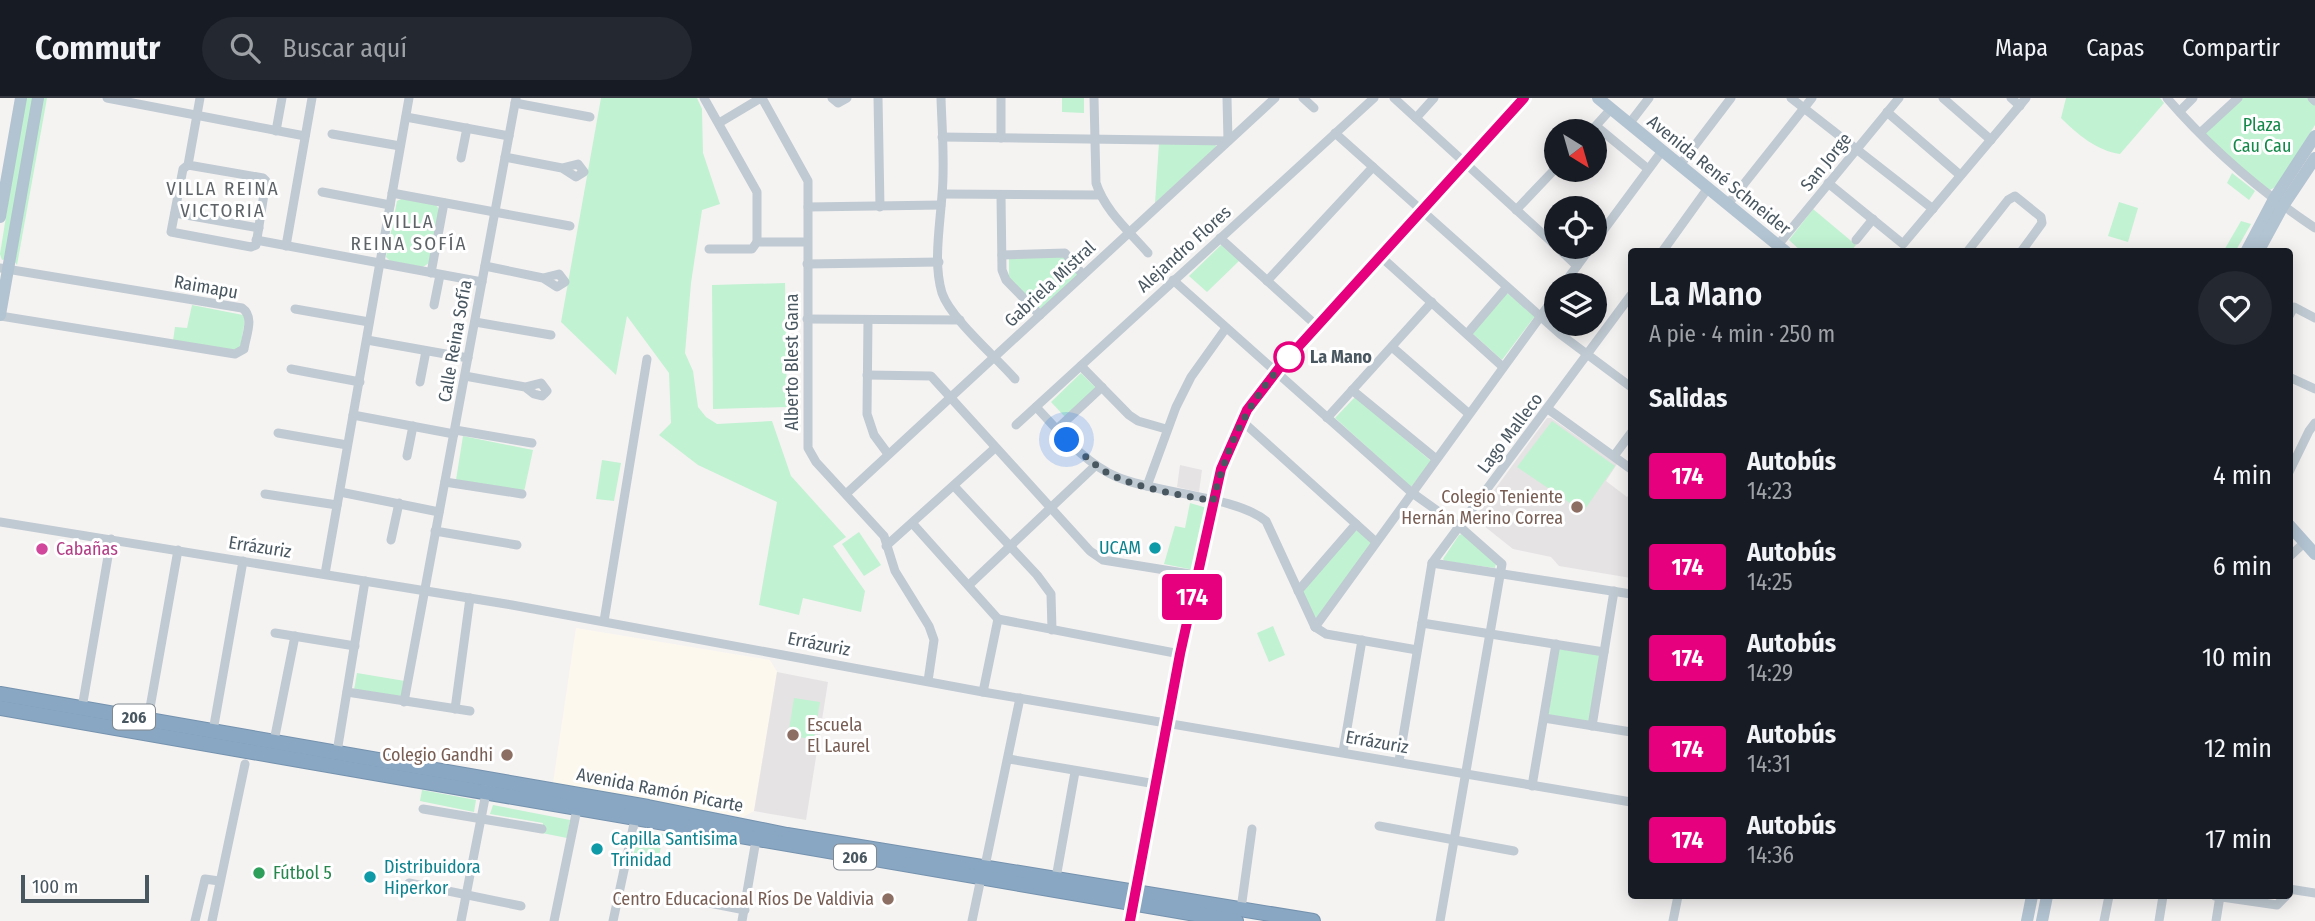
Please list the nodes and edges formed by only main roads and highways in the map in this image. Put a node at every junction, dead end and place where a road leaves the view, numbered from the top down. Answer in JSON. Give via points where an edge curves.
{"nodes":[{"id":1,"x":21,"y":98,"type":"edge"},
{"id":2,"x":38,"y":98,"type":"edge"},
{"id":3,"x":1598,"y":98,"type":"edge"},
{"id":4,"x":2315,"y":136,"type":"edge"},
{"id":5,"x":2315,"y":158,"type":"edge"},
{"id":6,"x":2279,"y":203,"type":"junction"},
{"id":7,"x":0,"y":217,"type":"edge"},
{"id":8,"x":1781,"y":248,"type":"edge"},
{"id":9,"x":2249,"y":248,"type":"edge"},
{"id":10,"x":2260,"y":248,"type":"edge"},
{"id":11,"x":4,"y":269,"type":"edge"},
{"id":12,"x":0,"y":315,"type":"edge"},
{"id":13,"x":2293,"y":529,"type":"edge"},
{"id":14,"x":2315,"y":554,"type":"edge"},
{"id":15,"x":0,"y":694,"type":"edge"},
{"id":16,"x":0,"y":708,"type":"edge"},
{"id":17,"x":214,"y":737,"type":"junction"},
{"id":18,"x":488,"y":786,"type":"junction"},
{"id":19,"x":599,"y":798,"type":"junction"},
{"id":20,"x":576,"y":809,"type":"junction"},
{"id":21,"x":983,"y":872,"type":"junction"},
{"id":22,"x":1135,"y":898,"type":"junction"},
{"id":23,"x":2031,"y":899,"type":"edge"},
{"id":24,"x":2046,"y":899,"type":"edge"},
{"id":25,"x":1238,"y":915,"type":"edge"},
{"id":26,"x":1208,"y":919,"type":"edge"},
{"id":27,"x":1313,"y":921,"type":"edge"},
{"id":28,"x":2027,"y":921,"type":"edge"},
{"id":29,"x":2042,"y":921,"type":"edge"}],
"edges":[{"from":1,"to":7,"type":"main road"},
{"from":2,"to":11,"type":"main road"},
{"from":3,"to":8,"type":"main road","name":"Avenida René Schneider"},
{"from":4,"to":6,"type":"main road"},
{"from":5,"to":6,"type":"main road"},
{"from":6,"to":9,"type":"main road"},
{"from":6,"to":10,"type":"main road"},
{"from":11,"to":12,"type":"main road"},
{"from":13,"to":14,"type":"main road"},
{"from":15,"to":17,"type":"highway","name":"Avenida Ramón Picarte","number":"206","via":[[148,719]]},
{"from":16,"to":17,"type":"highway","name":"Avenida Ramón Picarte","number":"206"},
{"from":17,"to":18,"type":"highway","name":"Avenida Ramón Picarte","number":"206"},
{"from":17,"to":18,"type":"highway","name":"Avenida Ramón Picarte","number":"206","via":[[337,752]]},
{"from":18,"to":19,"type":"highway","name":"Avenida Ramón Picarte","number":"206"},
{"from":18,"to":20,"type":"highway","name":"Avenida Ramón Picarte","number":"206"},
{"from":19,"to":20,"type":"highway"},
{"from":19,"to":21,"type":"highway","name":"Avenida Ramón Picarte","number":"206"},
{"from":20,"to":21,"type":"highway","name":"Avenida Ramón Picarte","number":"206"},
{"from":21,"to":22,"type":"highway","name":"Avenida Ramón Picarte","number":"206"},
{"from":21,"to":22,"type":"highway","name":"Avenida Ramón Picarte","number":"206","via":[[1056,878]]},
{"from":22,"to":25,"type":"highway","name":"Avenida Ramón Picarte","number":"206"},
{"from":22,"to":26,"type":"highway","name":"Avenida Ramón Picarte","number":"206"},
{"from":23,"to":28,"type":"main road"},
{"from":24,"to":29,"type":"main road"},
{"from":25,"to":26,"type":"highway","name":"Avenida Ramón Picarte","number":"206"},
{"from":25,"to":27,"type":"highway","name":"Avenida Ramón Picarte","number":"206"}]}
